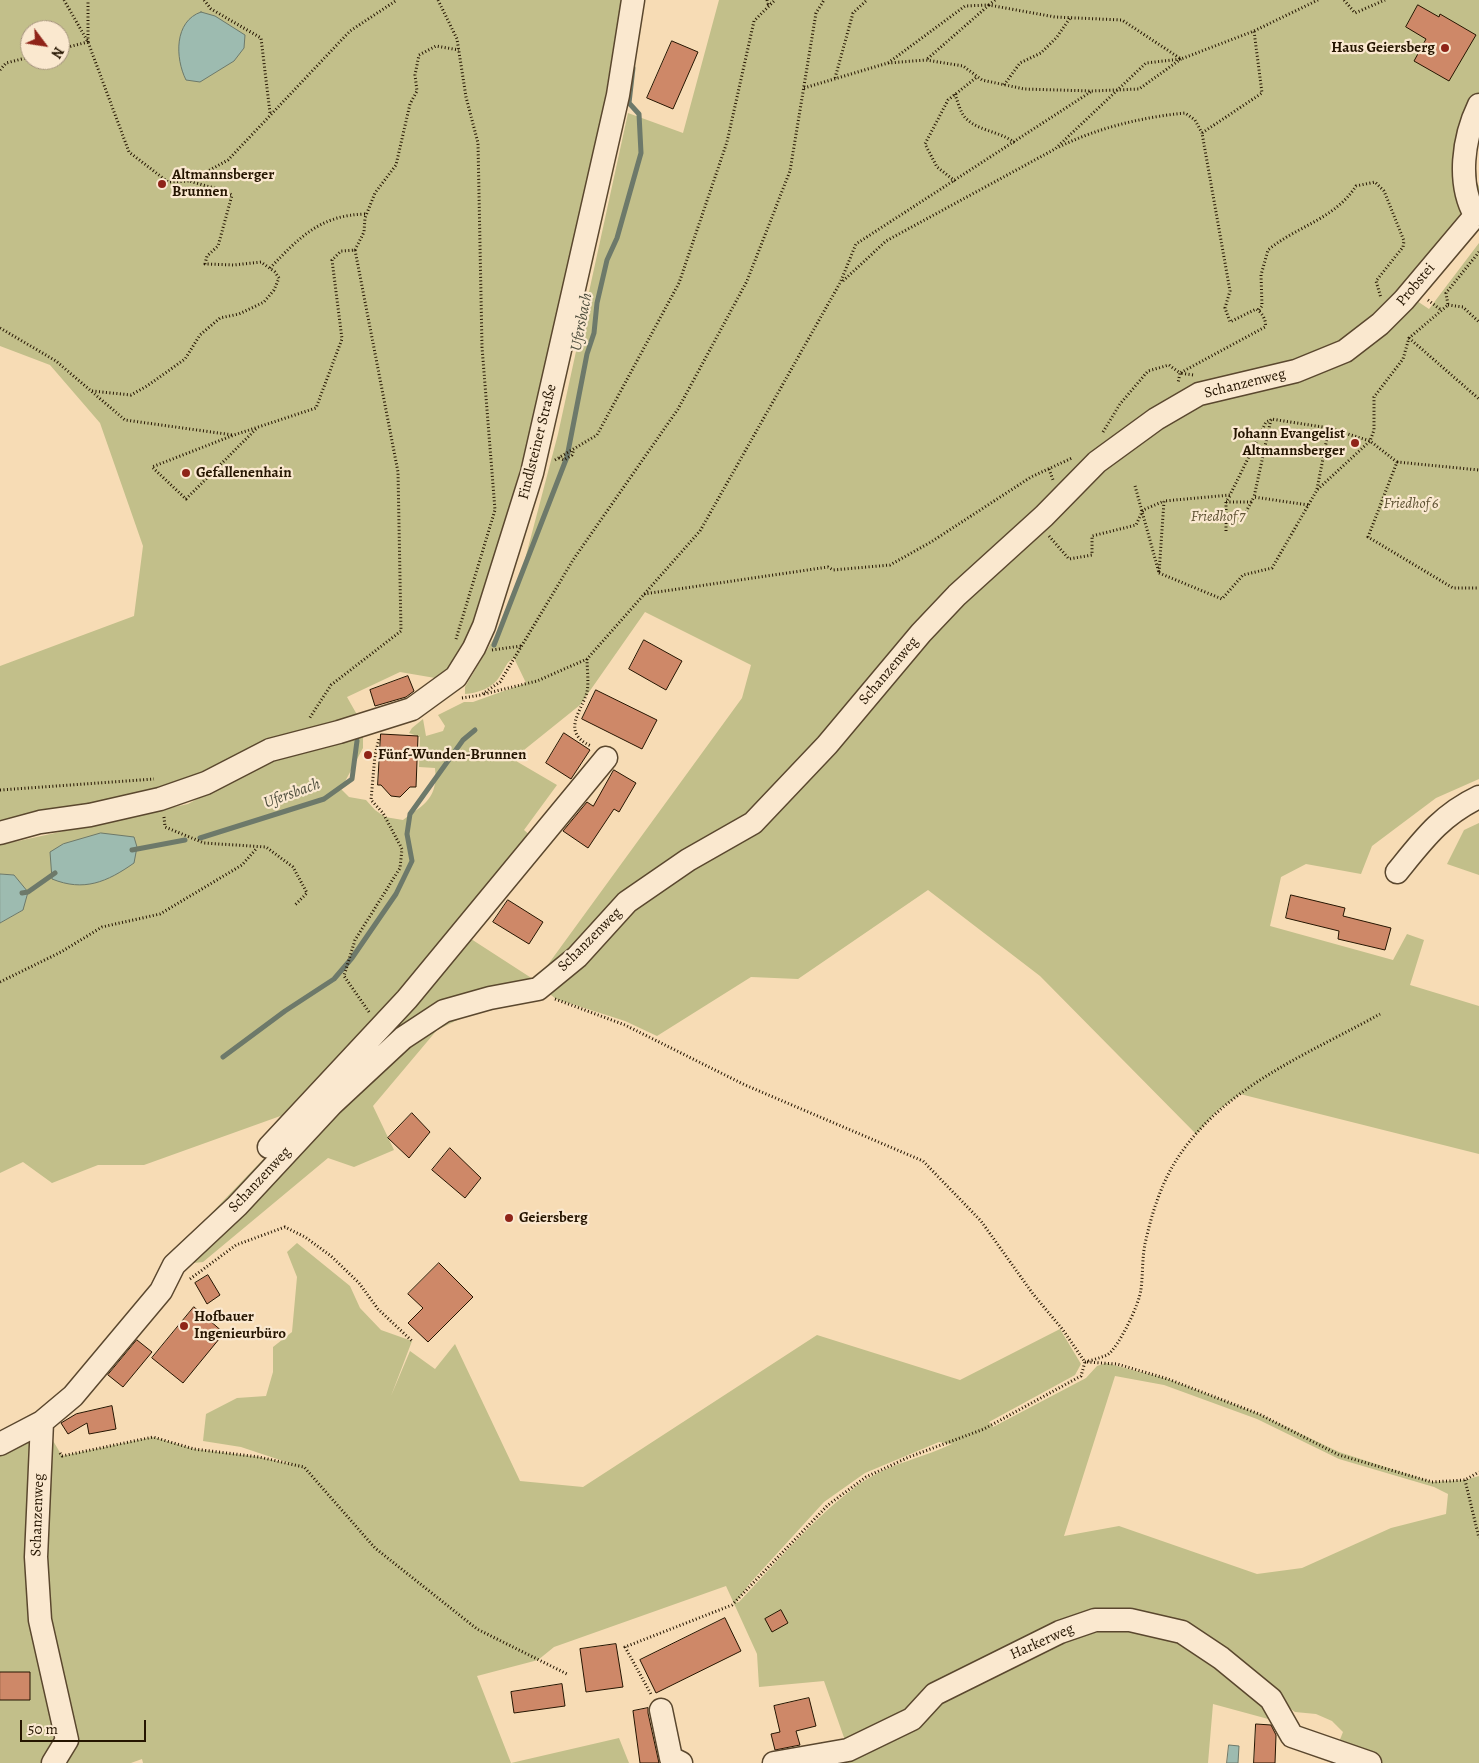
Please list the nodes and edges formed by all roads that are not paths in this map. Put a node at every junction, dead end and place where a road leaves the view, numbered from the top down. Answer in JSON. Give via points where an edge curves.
{"nodes":[{"id":1,"x":633,"y":0,"type":"edge"},
{"id":2,"x":1479,"y":105,"type":"edge"},
{"id":3,"x":1477,"y":213,"type":"edge"},
{"id":4,"x":1345,"y":351,"type":"joint"},
{"id":5,"x":606,"y":758,"type":"road end"},
{"id":6,"x":1479,"y":797,"type":"edge"},
{"id":7,"x":0,"y":833,"type":"edge"},
{"id":8,"x":1397,"y":872,"type":"dead end"},
{"id":9,"x":174,"y":1265,"type":"junction"},
{"id":10,"x":42,"y":1422,"type":"junction"},
{"id":11,"x":0,"y":1444,"type":"edge"},
{"id":12,"x":660,"y":1710,"type":"road end"},
{"id":13,"x":53,"y":1763,"type":"edge"},
{"id":14,"x":681,"y":1763,"type":"edge"},
{"id":15,"x":774,"y":1763,"type":"edge"},
{"id":16,"x":1370,"y":1763,"type":"edge"}],
"edges":[{"from":1,"to":7,"type":"street","name":"Findlsteiner Straße","via":[[618,95],[532,473],[484,626],[465,645],[456,677],[412,709],[270,750],[206,783],[175,794]]},
{"from":2,"to":3,"type":"street","via":[[1473,117],[1465,156],[1464,180],[1468,202]]},
{"from":3,"to":4,"type":"street","name":"Probstei","via":[[1391,314]]},
{"from":4,"to":9,"type":"street","name":"Schanzenweg","via":[[1296,371],[1199,394],[1156,419],[1098,462],[957,595],[827,745],[753,823],[688,860],[627,902],[577,957],[538,989],[444,1011],[403,1038],[332,1104],[236,1206]]},
{"from":5,"to":9,"type":"street","via":[[407,999],[176,1250]]},
{"from":6,"to":8,"type":"street","via":[[1456,808],[1424,838]]},
{"from":9,"to":10,"type":"street","name":"Schanzenweg","via":[[161,1291],[73,1396]]},
{"from":10,"to":11,"type":"street"},
{"from":10,"to":13,"type":"street","name":"Schanzenweg","via":[[36,1557],[40,1620],[67,1740]]},
{"from":12,"to":14,"type":"street","via":[[671,1758]]},
{"from":15,"to":16,"type":"street","name":"Harkerweg","via":[[848,1750],[912,1718],[935,1694],[1060,1632],[1095,1620],[1130,1620],[1182,1632],[1271,1699],[1292,1736]]}]}
